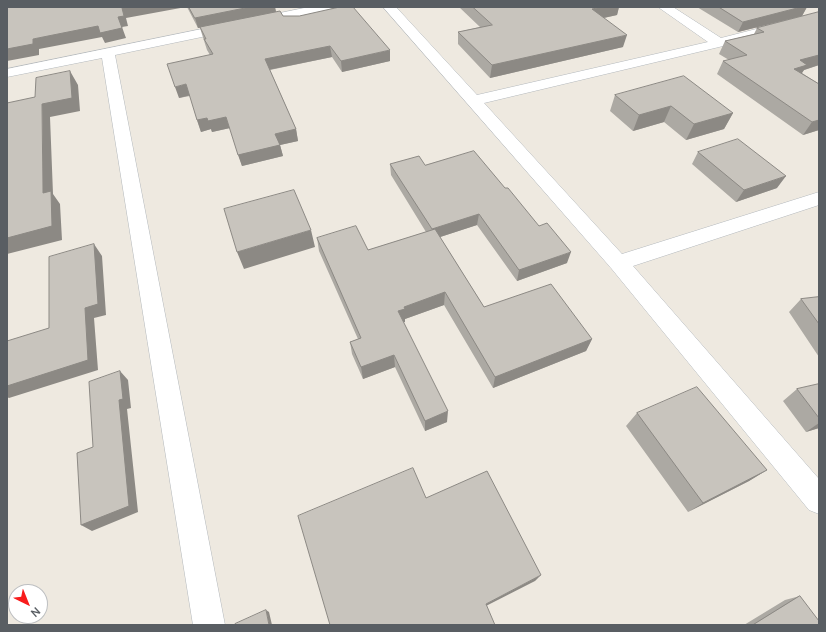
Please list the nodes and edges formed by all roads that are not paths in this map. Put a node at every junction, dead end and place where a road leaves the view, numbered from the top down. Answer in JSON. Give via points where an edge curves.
{"nodes":[{"id":1,"x":327,"y":7,"type":"edge"},
{"id":2,"x":389,"y":7,"type":"edge"},
{"id":3,"x":664,"y":7,"type":"edge"},
{"id":4,"x":819,"y":17,"type":"edge"},
{"id":5,"x":719,"y":43,"type":"junction"},
{"id":6,"x":108,"y":52,"type":"junction"},
{"id":7,"x":7,"y":73,"type":"edge"},
{"id":8,"x":473,"y":101,"type":"junction"},
{"id":9,"x":819,"y":198,"type":"edge"},
{"id":10,"x":618,"y":263,"type":"junction"},
{"id":11,"x":819,"y":500,"type":"edge"},
{"id":12,"x":209,"y":625,"type":"edge"}],
"edges":[{"from":1,"to":6,"type":"street"},
{"from":2,"to":8,"type":"street"},
{"from":3,"to":5,"type":"street"},
{"from":4,"to":5,"type":"street"},
{"from":5,"to":8,"type":"street"},
{"from":6,"to":7,"type":"street"},
{"from":6,"to":12,"type":"street"},
{"from":8,"to":10,"type":"street"},
{"from":9,"to":10,"type":"street"},
{"from":10,"to":11,"type":"street"}]}
